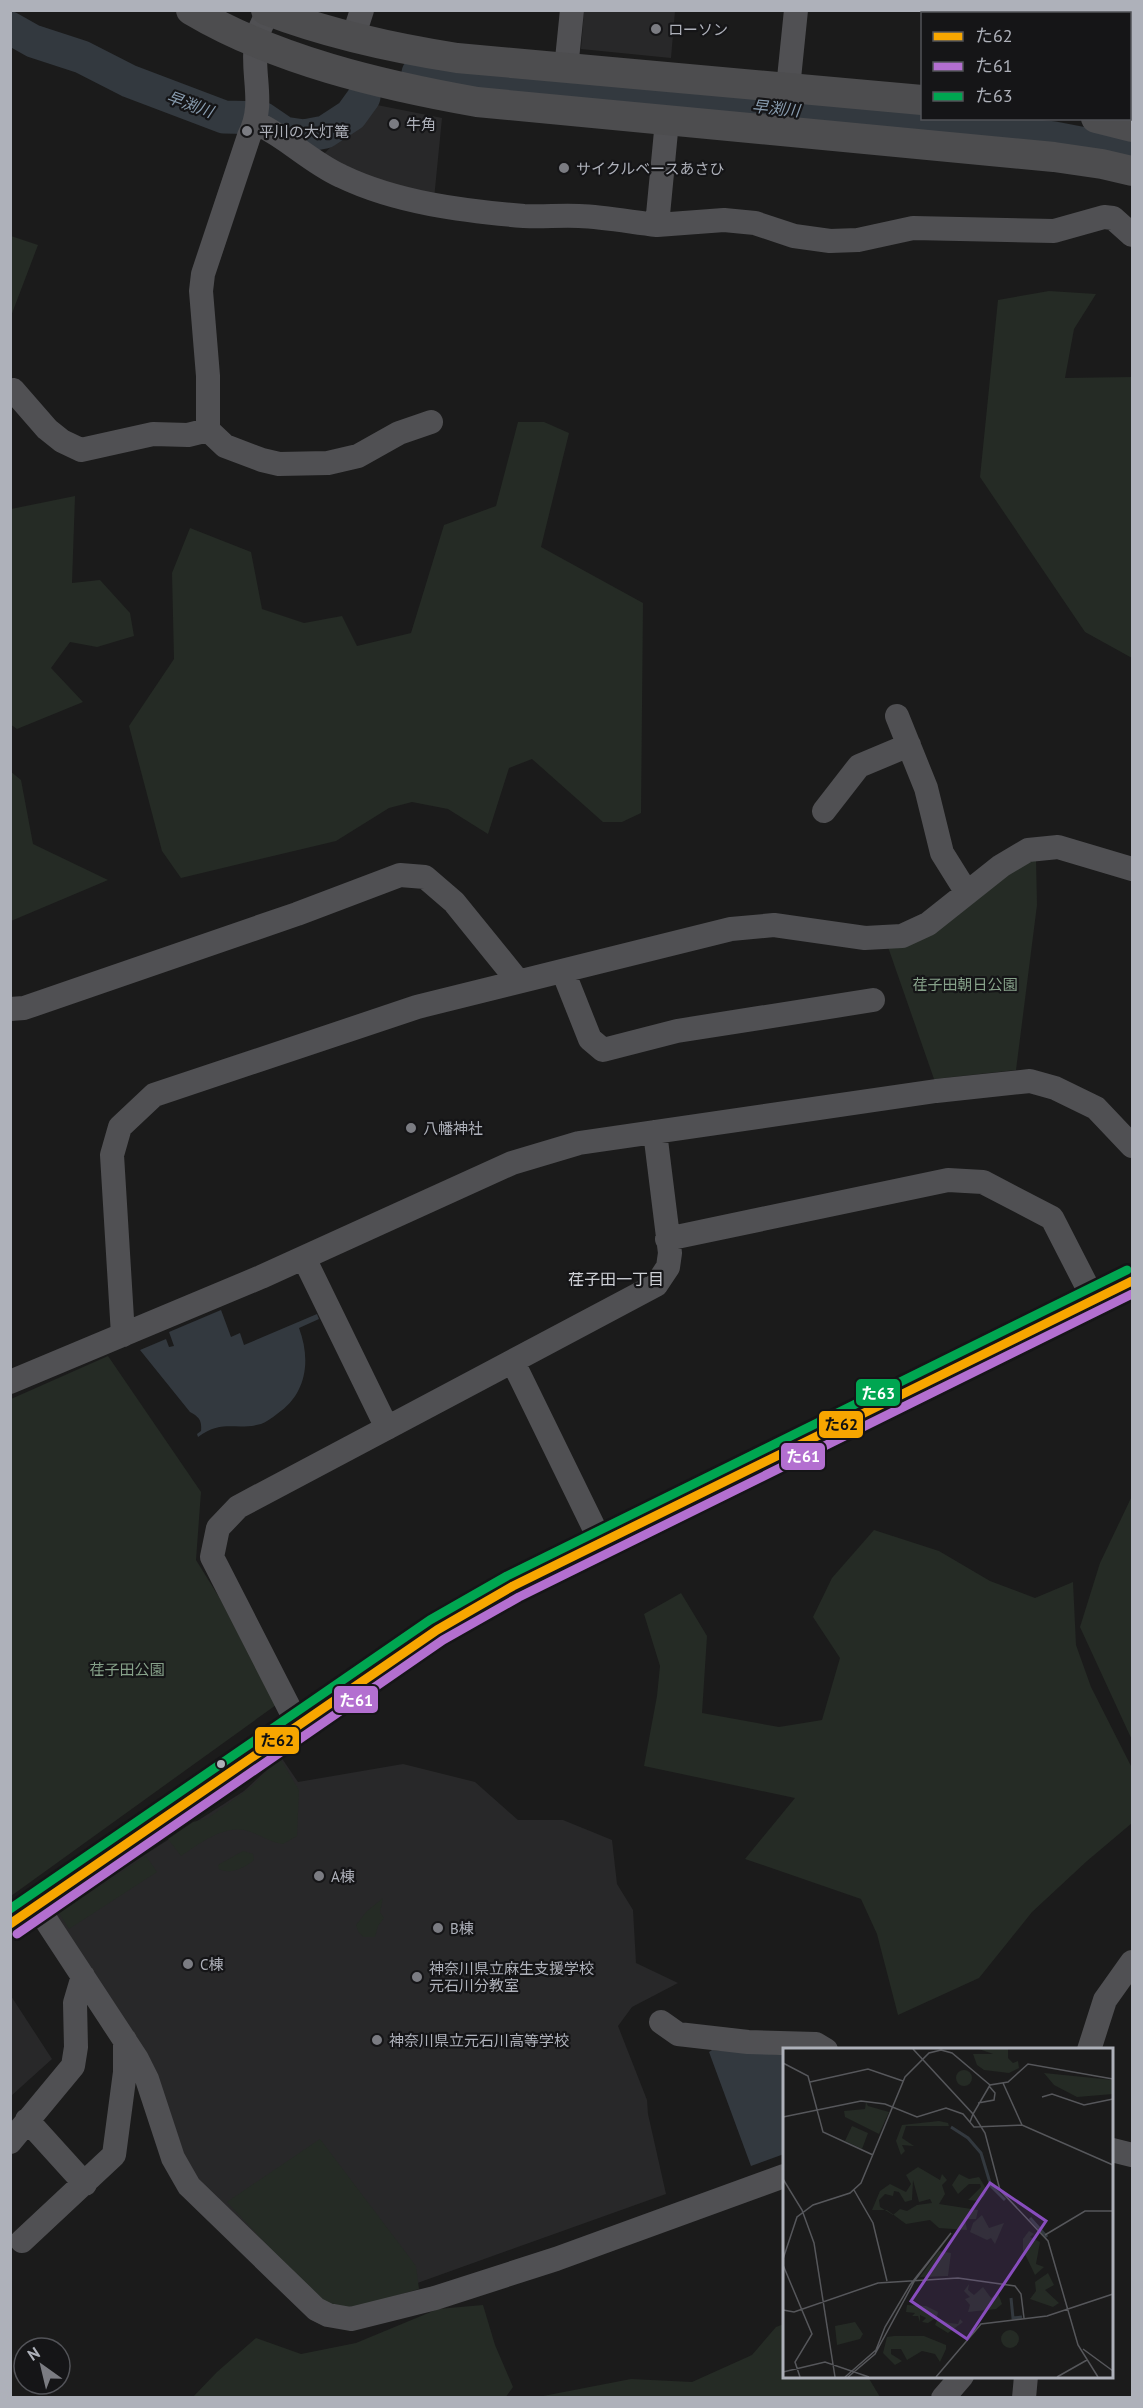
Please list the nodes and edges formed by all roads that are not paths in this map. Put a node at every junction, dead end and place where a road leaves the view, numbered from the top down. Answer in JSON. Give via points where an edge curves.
{"nodes":[{"id":1,"x":191,"y":10,"type":"edge"},
{"id":2,"x":572,"y":10,"type":"edge"},
{"id":3,"x":796,"y":10,"type":"edge"},
{"id":4,"x":267,"y":11,"type":"edge"},
{"id":5,"x":358,"y":24,"type":"edge"},
{"id":6,"x":256,"y":41,"type":"junction"},
{"id":7,"x":566,"y":69,"type":"junction"},
{"id":8,"x":788,"y":88,"type":"junction"},
{"id":9,"x":921,"y":100,"type":"edge"},
{"id":10,"x":257,"y":113,"type":"junction"},
{"id":11,"x":1104,"y":120,"type":"edge"},
{"id":12,"x":667,"y":121,"type":"junction"},
{"id":13,"x":1132,"y":127,"type":"edge"},
{"id":14,"x":1132,"y":171,"type":"edge"},
{"id":15,"x":657,"y":225,"type":"junction"},
{"id":16,"x":1132,"y":235,"type":"edge"},
{"id":17,"x":10,"y":392,"type":"edge"},
{"id":18,"x":431,"y":422,"type":"dead end"},
{"id":19,"x":208,"y":430,"type":"junction"},
{"id":20,"x":897,"y":716,"type":"dead end"},
{"id":21,"x":909,"y":744,"type":"junction"},
{"id":22,"x":824,"y":811,"type":"dead end"},
{"id":23,"x":1132,"y":869,"type":"edge"},
{"id":24,"x":967,"y":893,"type":"junction"},
{"id":25,"x":562,"y":971,"type":"junction"},
{"id":26,"x":518,"y":981,"type":"junction"},
{"id":27,"x":873,"y":1000,"type":"dead end"},
{"id":28,"x":10,"y":1009,"type":"edge"},
{"id":29,"x":655,"y":1132,"type":"junction"},
{"id":30,"x":1132,"y":1145,"type":"edge"},
{"id":31,"x":668,"y":1239,"type":"junction"},
{"id":32,"x":304,"y":1258,"type":"junction"},
{"id":33,"x":1132,"y":1281,"type":"edge"},
{"id":34,"x":1094,"y":1300,"type":"junction"},
{"id":35,"x":123,"y":1335,"type":"junction"},
{"id":36,"x":513,"y":1362,"type":"junction"},
{"id":37,"x":10,"y":1382,"type":"edge"},
{"id":38,"x":387,"y":1428,"type":"junction"},
{"id":39,"x":601,"y":1542,"type":"junction"},
{"id":40,"x":298,"y":1725,"type":"junction"},
{"id":41,"x":36,"y":1905,"type":"junction"},
{"id":42,"x":10,"y":1924,"type":"edge"},
{"id":43,"x":1132,"y":1962,"type":"edge"},
{"id":44,"x":83,"y":1976,"type":"junction"},
{"id":45,"x":661,"y":2022,"type":"dead end"},
{"id":46,"x":125,"y":2040,"type":"junction"},
{"id":47,"x":824,"y":2048,"type":"edge"},
{"id":48,"x":1089,"y":2048,"type":"edge"},
{"id":49,"x":27,"y":2120,"type":"junction"},
{"id":50,"x":10,"y":2142,"type":"edge"},
{"id":51,"x":1113,"y":2150,"type":"edge"},
{"id":52,"x":1132,"y":2155,"type":"edge"},
{"id":53,"x":783,"y":2176,"type":"edge"},
{"id":54,"x":85,"y":2184,"type":"junction"},
{"id":55,"x":22,"y":2241,"type":"dead end"},
{"id":56,"x":960,"y":2378,"type":"edge"},
{"id":57,"x":1026,"y":2378,"type":"edge"},
{"id":58,"x":943,"y":2397,"type":"edge"},
{"id":59,"x":1024,"y":2397,"type":"edge"}],
"edges":[{"from":1,"to":6,"type":"main road"},
{"from":2,"to":7,"type":"street"},
{"from":3,"to":8,"type":"street"},
{"from":4,"to":5,"type":"main road"},
{"from":4,"to":6,"type":"street"},
{"from":5,"to":7,"type":"main road","via":[[405,50]]},
{"from":6,"to":10,"type":"street"},
{"from":6,"to":12,"type":"main road","via":[[309,62],[418,92],[477,102]]},
{"from":7,"to":8,"type":"main road"},
{"from":8,"to":9,"type":"main road"},
{"from":10,"to":15,"type":"street","via":[[308,157],[341,176],[386,193],[526,216],[579,216]]},
{"from":10,"to":19,"type":"street","via":[[203,274]]},
{"from":11,"to":13,"type":"main road"},
{"from":12,"to":14,"type":"main road","via":[[1054,157]]},
{"from":12,"to":15,"type":"street"},
{"from":15,"to":16,"type":"street","via":[[724,220],[755,223],[794,236],[841,241],[913,228],[1054,231],[1104,217],[1113,218]]},
{"from":17,"to":19,"type":"street","via":[[13,390],[47,429],[81,450],[153,434],[188,435]]},
{"from":18,"to":19,"type":"street","via":[[399,433],[358,456],[328,463],[279,464],[262,460],[225,446]]},
{"from":20,"to":21,"type":"street"},
{"from":21,"to":22,"type":"street","via":[[859,766]]},
{"from":21,"to":24,"type":"street","via":[[926,788],[942,853]]},
{"from":23,"to":24,"type":"street","via":[[1058,847],[1028,850]]},
{"from":24,"to":25,"type":"street","via":[[928,924],[902,936],[865,938],[774,925],[731,929]]},
{"from":25,"to":26,"type":"street"},
{"from":25,"to":27,"type":"street","via":[[590,1040],[603,1050],[677,1031]]},
{"from":26,"to":28,"type":"street","via":[[454,902],[425,877],[400,875],[24,1008]]},
{"from":26,"to":35,"type":"street","via":[[406,1011],[154,1095],[139,1107],[120,1127],[112,1155]]},
{"from":29,"to":30,"type":"street","via":[[1030,1081],[1096,1108]]},
{"from":29,"to":31,"type":"street"},
{"from":29,"to":32,"type":"street","via":[[579,1143],[512,1163]]},
{"from":31,"to":34,"type":"street","via":[[948,1180],[983,1182],[1052,1218]]},
{"from":31,"to":36,"type":"street","via":[[668,1267],[656,1285]]},
{"from":32,"to":35,"type":"street"},
{"from":32,"to":38,"type":"street"},
{"from":33,"to":34,"type":"street"},
{"from":34,"to":39,"type":"street"},
{"from":35,"to":37,"type":"street"},
{"from":36,"to":38,"type":"street"},
{"from":36,"to":39,"type":"street"},
{"from":38,"to":40,"type":"street","via":[[238,1507],[218,1528],[212,1557]]},
{"from":39,"to":40,"type":"street","via":[[437,1630]]},
{"from":40,"to":41,"type":"street"},
{"from":41,"to":42,"type":"street"},
{"from":41,"to":44,"type":"street"},
{"from":43,"to":48,"type":"street","via":[[1105,2000]]},
{"from":44,"to":46,"type":"street"},
{"from":44,"to":49,"type":"street","via":[[75,2003],[73,2066]]},
{"from":45,"to":47,"type":"street","via":[[678,2034],[816,2044]]},
{"from":46,"to":53,"type":"street","via":[[147,2079],[173,2158],[189,2186],[316,2309],[351,2319],[435,2298],[556,2259]]},
{"from":46,"to":54,"type":"street","via":[[125,2072],[114,2155]]},
{"from":49,"to":50,"type":"street"},
{"from":49,"to":54,"type":"street"},
{"from":51,"to":52,"type":"street"},
{"from":54,"to":55,"type":"street"},
{"from":56,"to":58,"type":"street"},
{"from":57,"to":59,"type":"street"}]}
